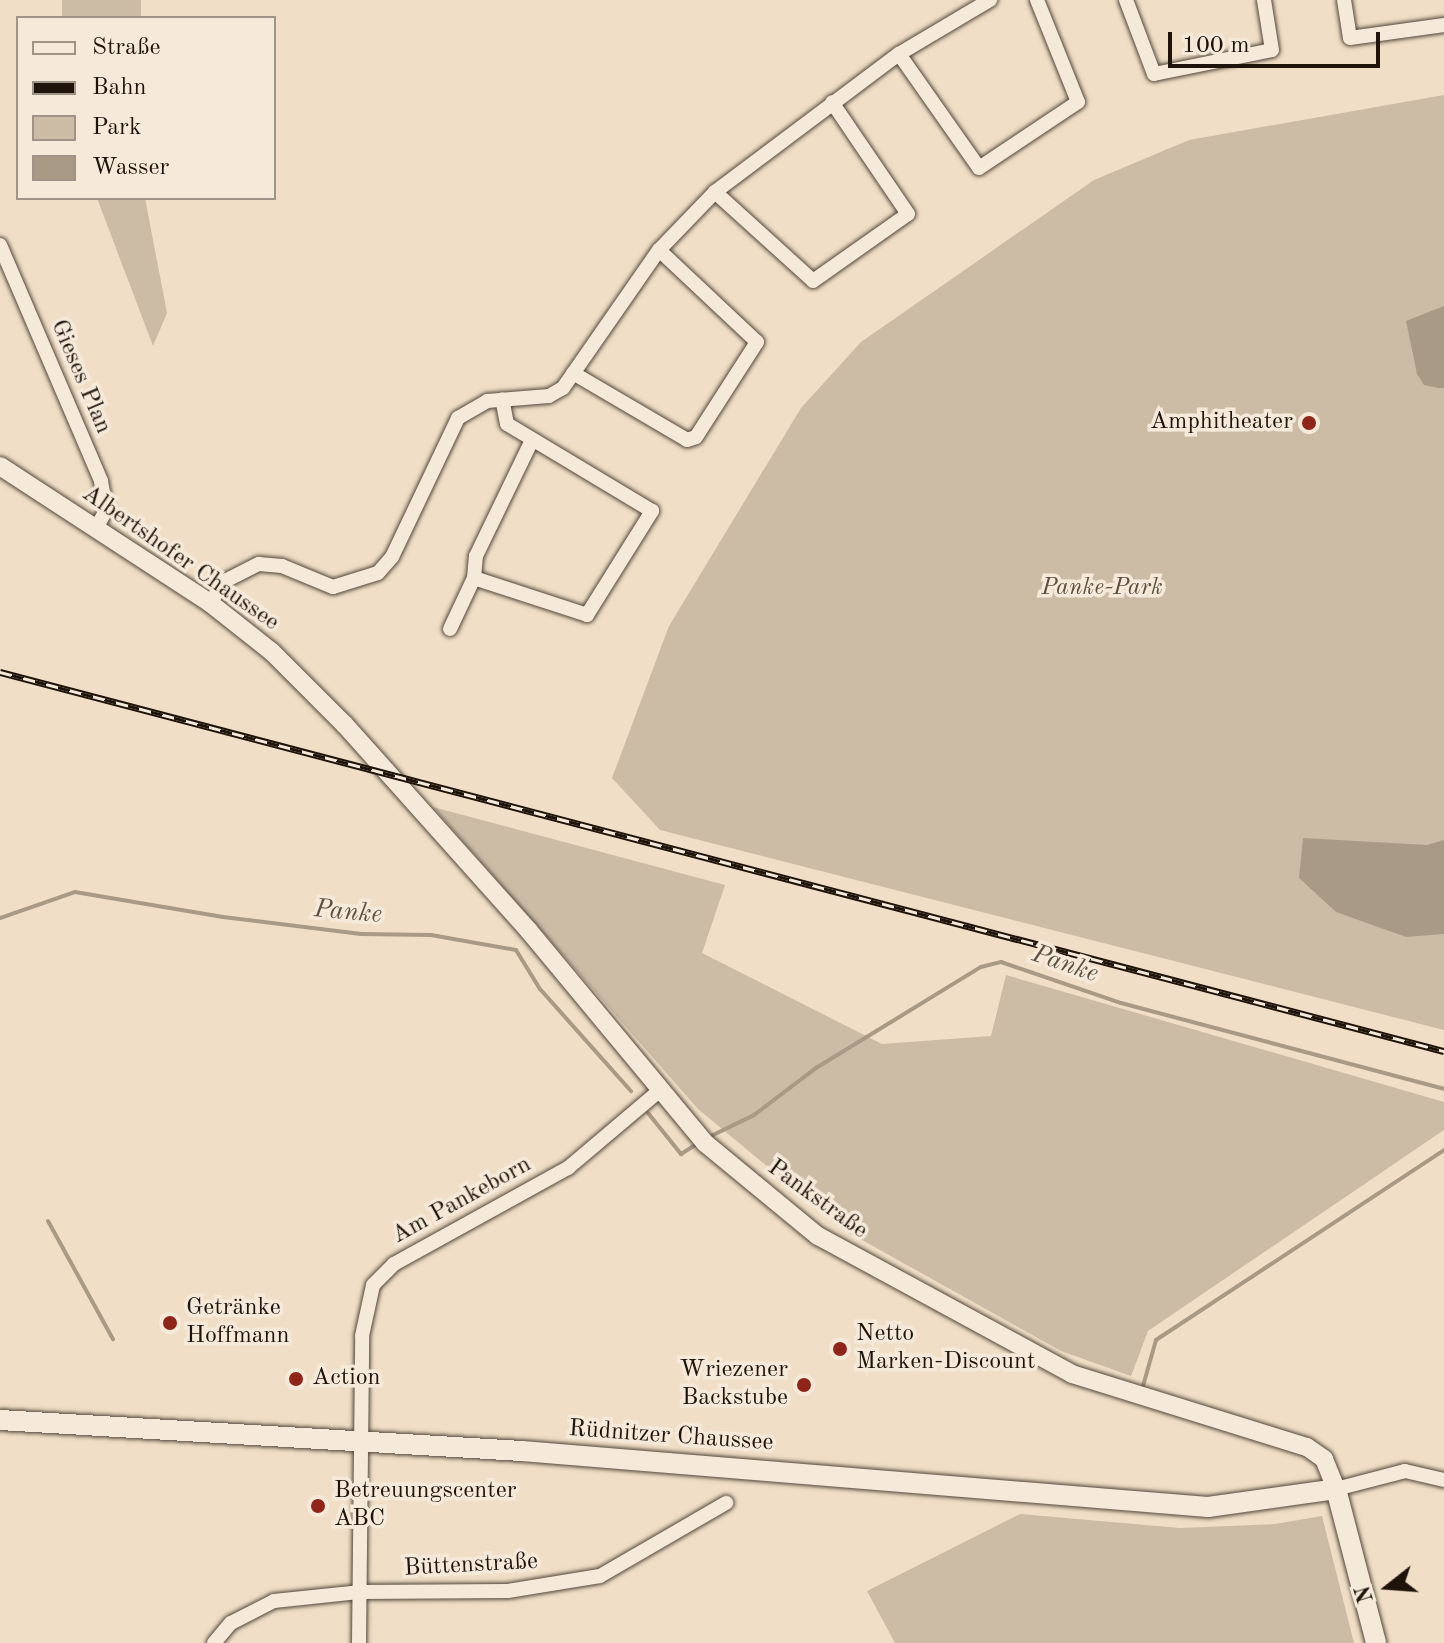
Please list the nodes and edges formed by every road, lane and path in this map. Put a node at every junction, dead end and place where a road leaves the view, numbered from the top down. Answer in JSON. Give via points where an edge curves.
{"nodes":[{"id":1,"x":990,"y":0,"type":"edge"},
{"id":2,"x":1037,"y":0,"type":"edge"},
{"id":3,"x":1126,"y":0,"type":"edge"},
{"id":4,"x":1264,"y":0,"type":"edge"},
{"id":5,"x":1344,"y":0,"type":"edge"},
{"id":6,"x":1444,"y":25,"type":"edge"},
{"id":7,"x":899,"y":54,"type":"junction"},
{"id":8,"x":832,"y":102,"type":"junction"},
{"id":9,"x":715,"y":192,"type":"junction"},
{"id":10,"x":0,"y":245,"type":"edge"},
{"id":11,"x":659,"y":250,"type":"junction"},
{"id":12,"x":573,"y":373,"type":"junction"},
{"id":13,"x":502,"y":399,"type":"junction"},
{"id":14,"x":531,"y":442,"type":"junction"},
{"id":15,"x":0,"y":466,"type":"edge"},
{"id":16,"x":97,"y":527,"type":"junction"},
{"id":17,"x":474,"y":578,"type":"junction"},
{"id":18,"x":210,"y":603,"type":"junction"},
{"id":19,"x":450,"y":629,"type":"dead end"},
{"id":20,"x":389,"y":774,"type":"joint"},
{"id":21,"x":659,"y":1091,"type":"junction"},
{"id":22,"x":0,"y":1420,"type":"edge"},
{"id":23,"x":361,"y":1440,"type":"junction"},
{"id":24,"x":1444,"y":1480,"type":"edge"},
{"id":25,"x":1336,"y":1489,"type":"junction"},
{"id":26,"x":726,"y":1503,"type":"dead end"},
{"id":27,"x":359,"y":1592,"type":"junction"},
{"id":28,"x":214,"y":1643,"type":"edge"},
{"id":29,"x":359,"y":1643,"type":"edge"},
{"id":30,"x":1376,"y":1643,"type":"edge"}],
"edges":[{"from":1,"to":7,"type":"street"},
{"from":2,"to":7,"type":"street","via":[[1078,102],[979,168]]},
{"from":3,"to":4,"type":"street","via":[[1154,74],[1272,50]]},
{"from":5,"to":6,"type":"street","via":[[1350,38]]},
{"from":7,"to":8,"type":"street"},
{"from":8,"to":9,"type":"street"},
{"from":8,"to":9,"type":"street","via":[[908,214],[813,281]]},
{"from":9,"to":11,"type":"street"},
{"from":10,"to":16,"type":"street","name":"Gieses Plan","via":[[101,481],[106,510]]},
{"from":11,"to":12,"type":"street"},
{"from":11,"to":12,"type":"street","via":[[757,342],[696,437],[687,440]]},
{"from":12,"to":13,"type":"street","via":[[549,396]]},
{"from":13,"to":14,"type":"street","via":[[507,424]]},
{"from":13,"to":18,"type":"street","via":[[475,405],[458,418],[392,557],[378,573],[333,587],[282,566],[259,564],[225,581]]},
{"from":14,"to":17,"type":"street","via":[[476,556]]},
{"from":14,"to":17,"type":"street","via":[[652,511],[587,615]]},
{"from":15,"to":16,"type":"street","name":"Albertshofer Chaussee"},
{"from":16,"to":18,"type":"street","name":"Albertshofer Chaussee"},
{"from":17,"to":19,"type":"street"},
{"from":18,"to":20,"type":"street","name":"Albertshofer Chaussee","via":[[272,652]]},
{"from":20,"to":21,"type":"street","name":"Pankstraße","via":[[529,931]]},
{"from":21,"to":23,"type":"street","name":"Am Pankeborn","via":[[568,1168],[394,1264],[373,1285],[364,1310]]},
{"from":21,"to":25,"type":"street","name":"Pankstraße","via":[[717,1153],[818,1236],[854,1258],[1072,1374],[1307,1447],[1324,1459]]},
{"from":22,"to":23,"type":"main road","name":"Rüdnitzer Chaussee"},
{"from":23,"to":25,"type":"main road","name":"Rüdnitzer Chaussee","via":[[1208,1507]]},
{"from":23,"to":27,"type":"street","name":"Am Pankeborn"},
{"from":24,"to":25,"type":"street","via":[[1405,1471]]},
{"from":25,"to":30,"type":"main road"},
{"from":26,"to":27,"type":"street","name":"Büttenstraße","via":[[600,1576],[508,1591]]},
{"from":27,"to":28,"type":"street","name":"Büttenstraße","via":[[274,1601],[231,1623]]},
{"from":27,"to":29,"type":"street","name":"Am Pankeborn"}]}
